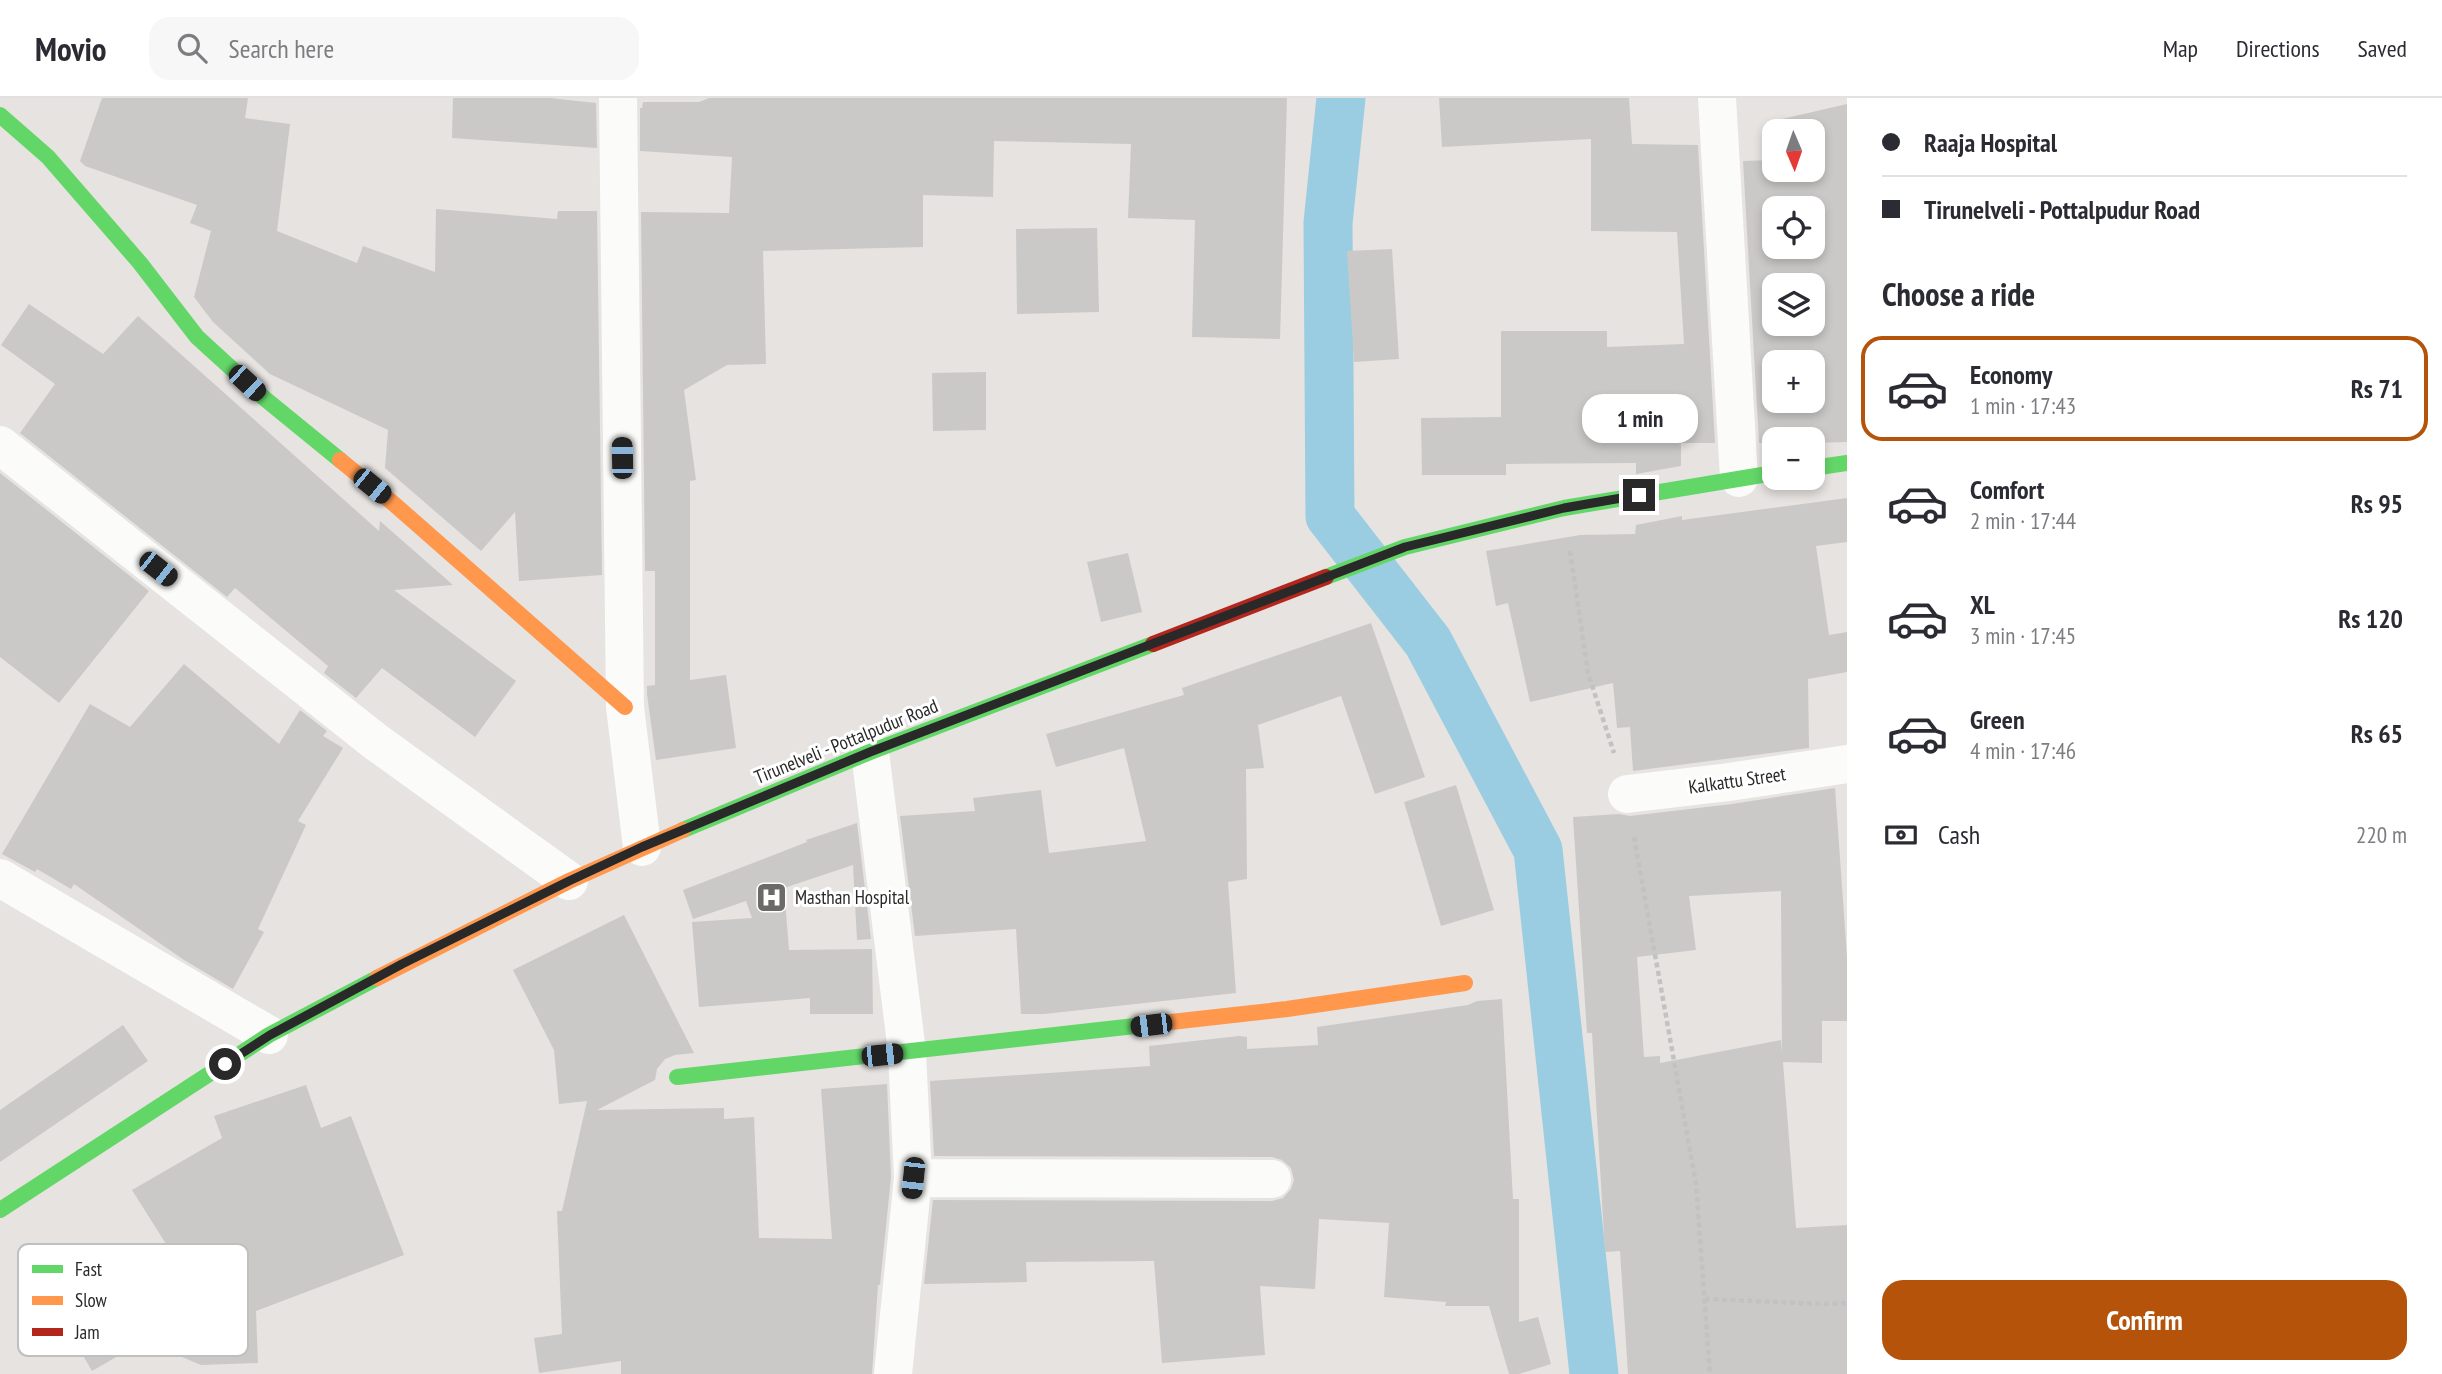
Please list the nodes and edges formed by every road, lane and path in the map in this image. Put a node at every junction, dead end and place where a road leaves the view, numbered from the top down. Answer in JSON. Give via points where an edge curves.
{"nodes":[{"id":1,"x":618,"y":98,"type":"edge"},
{"id":2,"x":1717,"y":98,"type":"edge"},
{"id":3,"x":0,"y":115,"type":"edge"},
{"id":4,"x":0,"y":445,"type":"edge"},
{"id":5,"x":1847,"y":463,"type":"edge"},
{"id":6,"x":1825,"y":466,"type":"edge"},
{"id":7,"x":1757,"y":476,"type":"edge"},
{"id":8,"x":1564,"y":508,"type":"junction"},
{"id":9,"x":625,"y":707,"type":"junction"},
{"id":10,"x":870,"y":752,"type":"junction"},
{"id":11,"x":1847,"y":764,"type":"edge"},
{"id":12,"x":1627,"y":794,"type":"junction"},
{"id":13,"x":642,"y":847,"type":"junction"},
{"id":14,"x":0,"y":878,"type":"edge"},
{"id":15,"x":569,"y":881,"type":"junction"},
{"id":16,"x":1465,"y":983,"type":"dead end"},
{"id":17,"x":270,"y":1035,"type":"junction"},
{"id":18,"x":907,"y":1052,"type":"junction"},
{"id":19,"x":677,"y":1077,"type":"dead end"},
{"id":20,"x":913,"y":1178,"type":"junction"},
{"id":21,"x":1272,"y":1179,"type":"dead end"},
{"id":22,"x":0,"y":1210,"type":"edge"},
{"id":23,"x":1704,"y":1299,"type":"junction"},
{"id":24,"x":1847,"y":1303,"type":"edge"},
{"id":25,"x":893,"y":1374,"type":"edge"},
{"id":26,"x":1710,"y":1374,"type":"edge"}],
"edges":[{"from":1,"to":9,"type":"street"},
{"from":2,"to":7,"type":"street"},
{"from":3,"to":9,"type":"main road","via":[[48,157],[197,337]]},
{"from":4,"to":15,"type":"street","via":[[376,742]]},
{"from":5,"to":6,"type":"main road"},
{"from":7,"to":8,"type":"main road","name":"Tirunelveli - Pottalpudur Road"},
{"from":8,"to":10,"type":"main road","name":"Tirunelveli - Pottalpudur Road","via":[[1405,547]]},
{"from":8,"to":12,"type":"path","via":[[1588,673]]},
{"from":9,"to":13,"type":"street"},
{"from":10,"to":13,"type":"main road","name":"Tirunelveli - Pottalpudur Road"},
{"from":10,"to":18,"type":"street"},
{"from":11,"to":12,"type":"street","name":"Kalkattu Street"},
{"from":12,"to":23,"type":"path","via":[[1696,1184]]},
{"from":13,"to":15,"type":"main road","name":"Tirunelveli - Pottalpudur Road"},
{"from":14,"to":17,"type":"street"},
{"from":15,"to":17,"type":"main road","name":"Tirunelveli - Pottalpudur Road"},
{"from":16,"to":18,"type":"main road","via":[[1287,1009]]},
{"from":17,"to":22,"type":"main road","name":"Tirunelveli - Pottalpudur Road"},
{"from":18,"to":19,"type":"main road"},
{"from":18,"to":20,"type":"street"},
{"from":20,"to":21,"type":"street"},
{"from":20,"to":25,"type":"street"},
{"from":23,"to":24,"type":"path"},
{"from":23,"to":26,"type":"path"}]}
